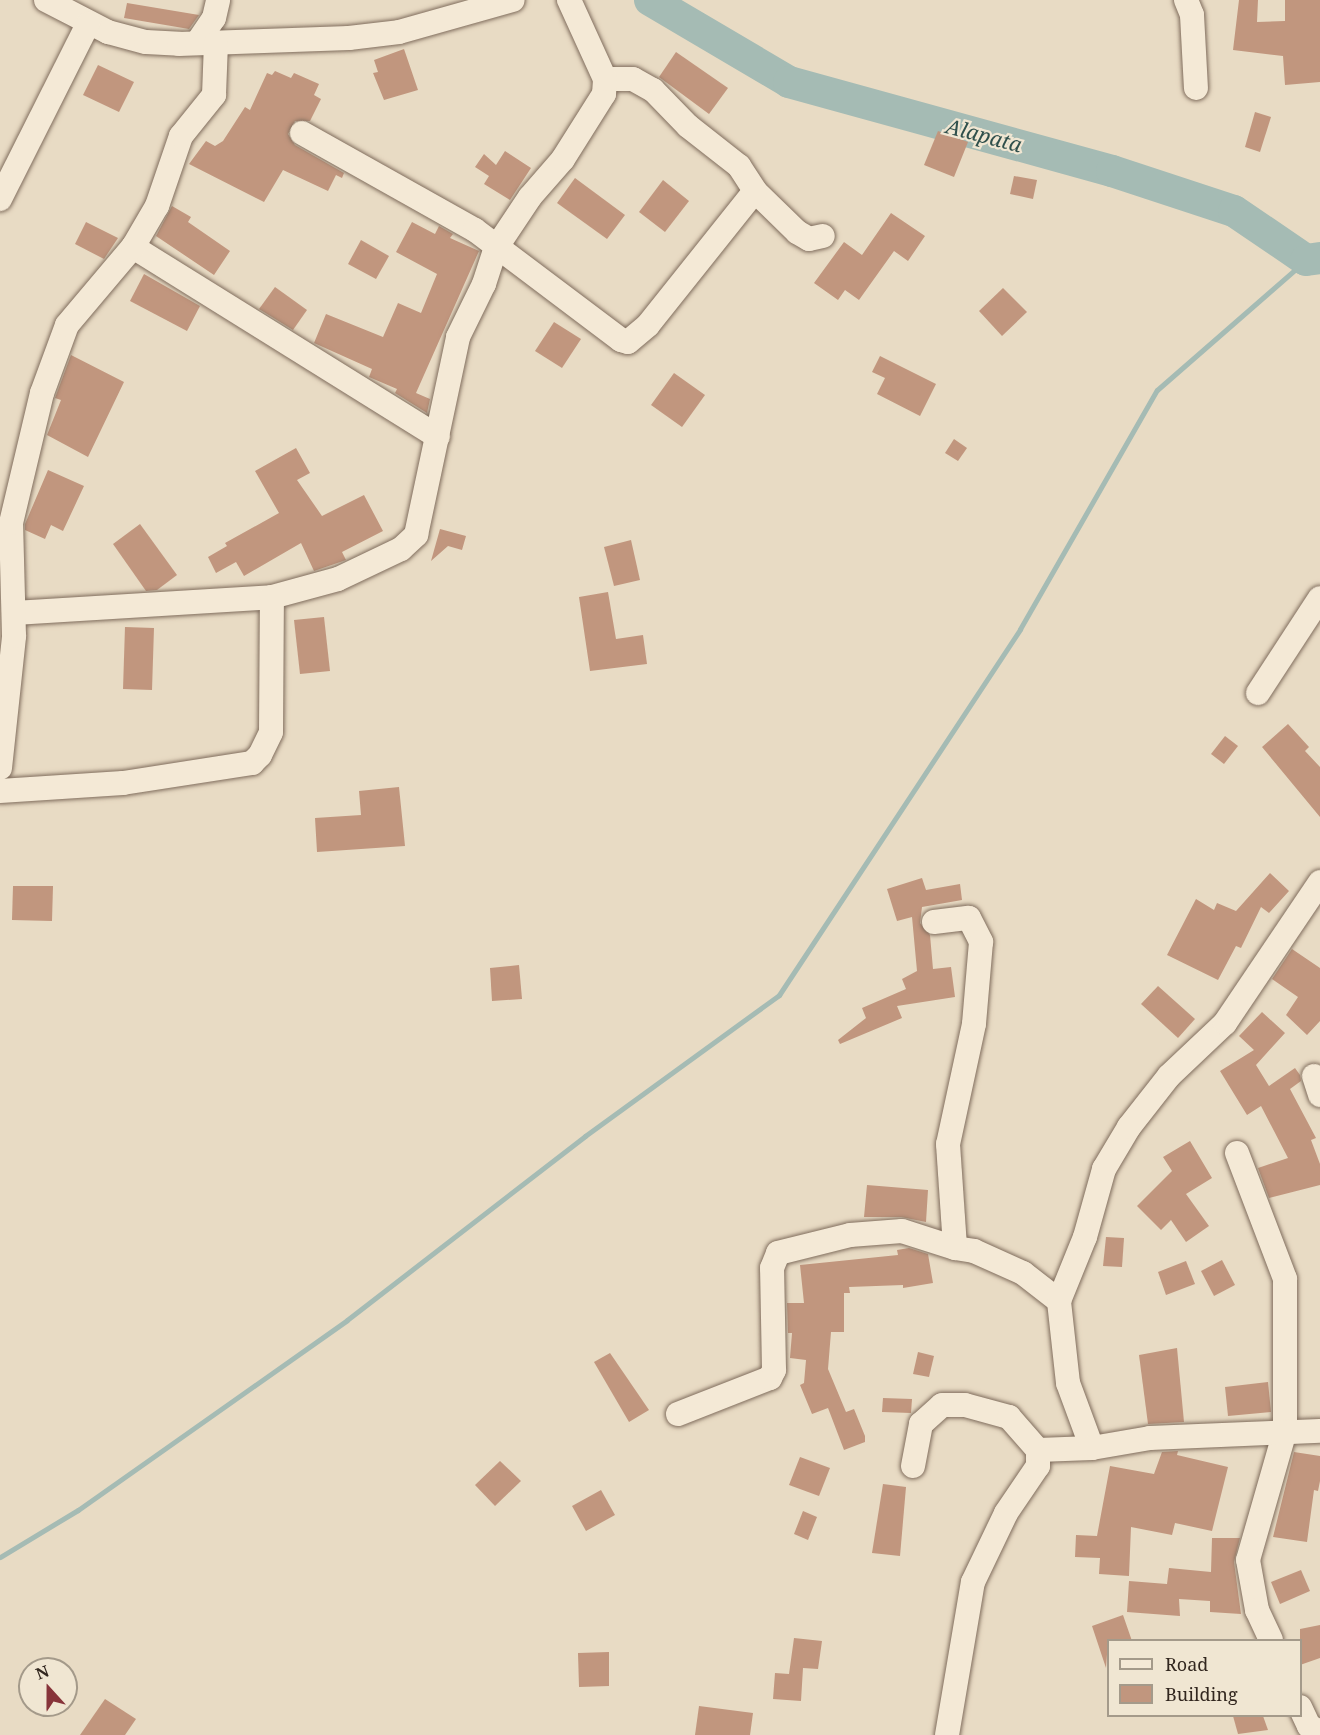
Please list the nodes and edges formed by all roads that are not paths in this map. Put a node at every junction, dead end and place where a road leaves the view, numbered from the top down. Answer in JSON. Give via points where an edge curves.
{"nodes":[{"id":1,"x":46,"y":0,"type":"edge"},
{"id":2,"x":218,"y":0,"type":"edge"},
{"id":3,"x":513,"y":0,"type":"edge"},
{"id":4,"x":569,"y":0,"type":"edge"},
{"id":5,"x":1186,"y":0,"type":"edge"},
{"id":6,"x":88,"y":24,"type":"junction"},
{"id":7,"x":207,"y":43,"type":"junction"},
{"id":8,"x":605,"y":79,"type":"junction"},
{"id":9,"x":1196,"y":88,"type":"dead end"},
{"id":10,"x":302,"y":133,"type":"dead end"},
{"id":11,"x":755,"y":191,"type":"junction"},
{"id":12,"x":0,"y":199,"type":"edge"},
{"id":13,"x":824,"y":236,"type":"dead end"},
{"id":14,"x":133,"y":247,"type":"junction"},
{"id":15,"x":496,"y":248,"type":"junction"},
{"id":16,"x":438,"y":437,"type":"junction"},
{"id":17,"x":272,"y":597,"type":"junction"},
{"id":18,"x":1320,"y":598,"type":"edge"},
{"id":19,"x":9,"y":628,"type":"edge"},
{"id":20,"x":1258,"y":693,"type":"dead end"},
{"id":21,"x":0,"y":768,"type":"edge"},
{"id":22,"x":0,"y":791,"type":"edge"},
{"id":23,"x":1320,"y":882,"type":"edge"},
{"id":24,"x":934,"y":922,"type":"dead end"},
{"id":25,"x":1237,"y":1153,"type":"dead end"},
{"id":26,"x":955,"y":1248,"type":"junction"},
{"id":27,"x":1059,"y":1300,"type":"junction"},
{"id":28,"x":678,"y":1414,"type":"dead end"},
{"id":29,"x":1285,"y":1431,"type":"junction"},
{"id":30,"x":1320,"y":1431,"type":"edge"},
{"id":31,"x":1092,"y":1448,"type":"junction"},
{"id":32,"x":1038,"y":1450,"type":"junction"},
{"id":33,"x":912,"y":1466,"type":"dead end"},
{"id":34,"x":1270,"y":1639,"type":"edge"},
{"id":35,"x":1302,"y":1711,"type":"edge"},
{"id":36,"x":1320,"y":1732,"type":"edge"},
{"id":37,"x":947,"y":1735,"type":"edge"}],
"edges":[{"from":1,"to":6,"type":"street"},
{"from":2,"to":7,"type":"street"},
{"from":3,"to":7,"type":"street","via":[[399,32],[349,38]]},
{"from":4,"to":8,"type":"street"},
{"from":5,"to":9,"type":"street","via":[[1192,15]]},
{"from":6,"to":7,"type":"street","via":[[146,42]]},
{"from":6,"to":12,"type":"street"},
{"from":7,"to":14,"type":"street","via":[[217,84],[214,95],[181,136],[157,206]]},
{"from":8,"to":11,"type":"street","via":[[633,80],[653,90],[688,126],[740,166]]},
{"from":8,"to":15,"type":"street","via":[[604,94],[595,111]]},
{"from":10,"to":15,"type":"street","via":[[467,225]]},
{"from":11,"to":13,"type":"street","via":[[797,232],[809,239]]},
{"from":11,"to":15,"type":"street","via":[[648,325],[628,342]]},
{"from":14,"to":16,"type":"street"},
{"from":14,"to":19,"type":"street","via":[[67,325],[52,357],[32,425],[11,523]]},
{"from":15,"to":16,"type":"street","via":[[484,285],[458,337]]},
{"from":16,"to":17,"type":"street","via":[[416,535],[401,549],[338,579]]},
{"from":17,"to":19,"type":"street"},
{"from":17,"to":22,"type":"street","via":[[270,732],[252,763],[123,783]]},
{"from":18,"to":20,"type":"street"},
{"from":19,"to":21,"type":"street"},
{"from":23,"to":27,"type":"street","via":[[1225,1023],[1169,1076],[1129,1126],[1104,1169],[1085,1237]]},
{"from":24,"to":26,"type":"street","via":[[960,916],[969,918],[981,942],[974,1024],[948,1144]]},
{"from":25,"to":29,"type":"street","via":[[1285,1279]]},
{"from":26,"to":27,"type":"street","via":[[974,1251],[1023,1273]]},
{"from":26,"to":28,"type":"street","via":[[902,1231],[850,1235],[778,1253],[772,1268],[774,1370],[770,1378]]},
{"from":27,"to":31,"type":"street","via":[[1068,1383]]},
{"from":29,"to":30,"type":"street"},
{"from":29,"to":31,"type":"street","via":[[1150,1438]]},
{"from":29,"to":34,"type":"street","via":[[1248,1560],[1257,1611]]},
{"from":31,"to":32,"type":"street"},
{"from":32,"to":33,"type":"street","via":[[1009,1417],[965,1405],[942,1405],[921,1424]]},
{"from":32,"to":37,"type":"street","via":[[1038,1466],[1006,1513],[973,1582]]},
{"from":35,"to":36,"type":"street","via":[[1309,1726]]}]}
